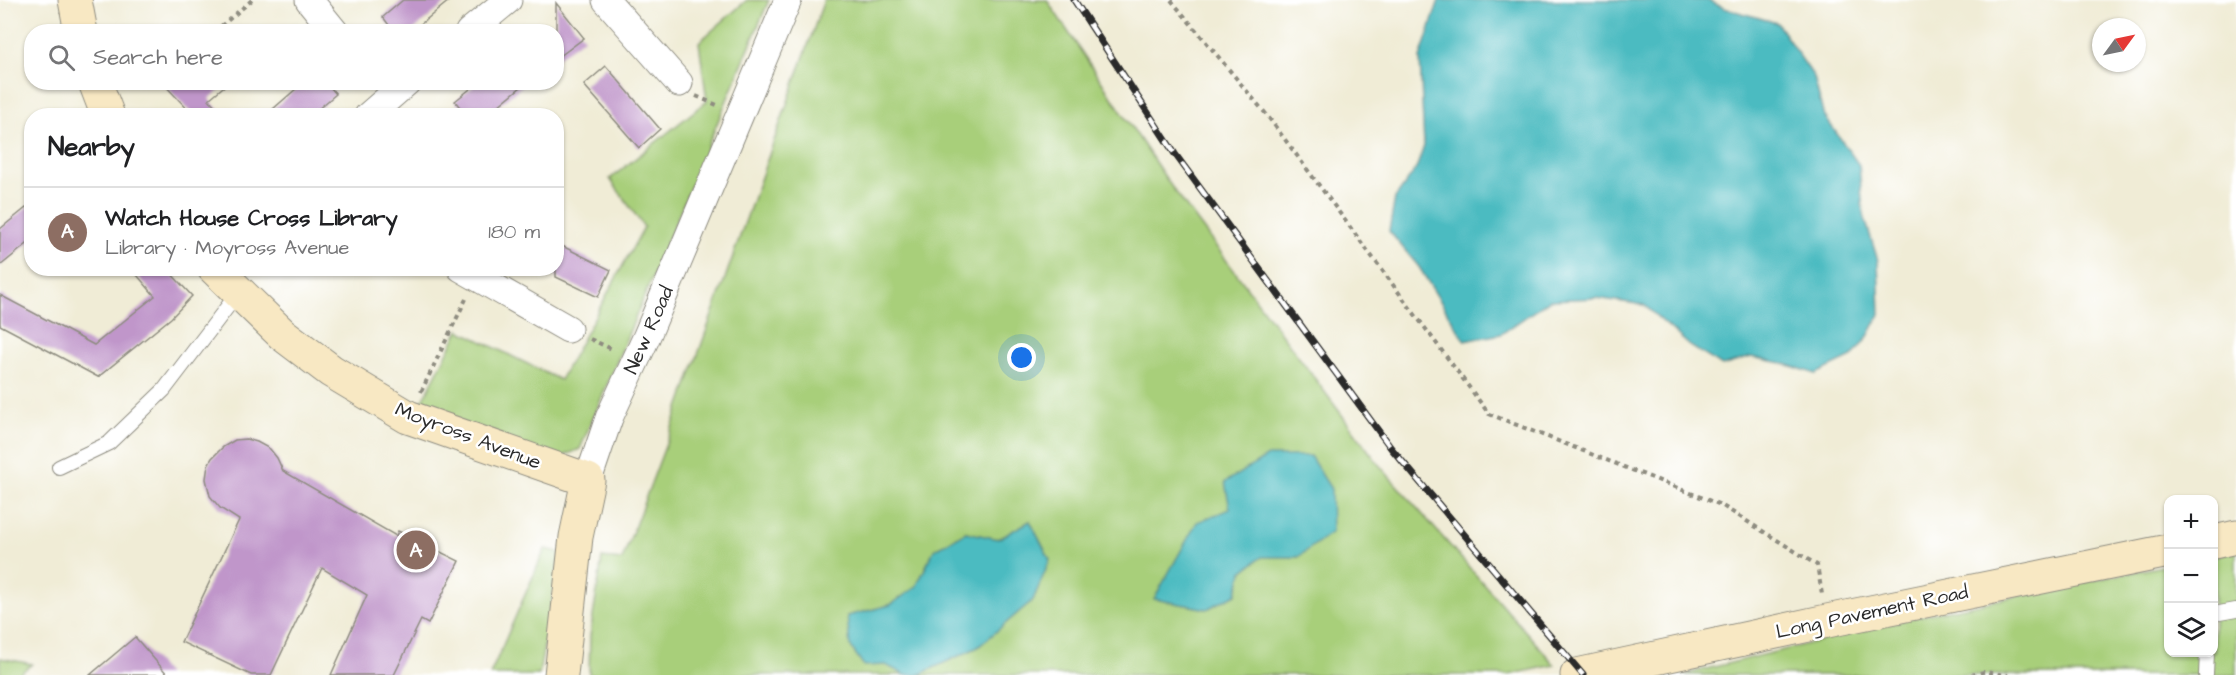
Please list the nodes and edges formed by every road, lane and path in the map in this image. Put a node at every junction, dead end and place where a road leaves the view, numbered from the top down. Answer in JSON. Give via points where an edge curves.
{"nodes":[{"id":1,"x":75,"y":0,"type":"edge"},
{"id":2,"x":252,"y":0,"type":"edge"},
{"id":3,"x":309,"y":0,"type":"edge"},
{"id":4,"x":508,"y":0,"type":"edge"},
{"id":5,"x":606,"y":0,"type":"edge"},
{"id":6,"x":788,"y":0,"type":"edge"},
{"id":7,"x":1171,"y":0,"type":"edge"},
{"id":8,"x":80,"y":24,"type":"edge"},
{"id":9,"x":224,"y":24,"type":"edge"},
{"id":10,"x":328,"y":24,"type":"edge"},
{"id":11,"x":479,"y":24,"type":"edge"},
{"id":12,"x":680,"y":83,"type":"joint"},
{"id":13,"x":98,"y":90,"type":"edge"},
{"id":14,"x":105,"y":108,"type":"edge"},
{"id":15,"x":740,"y":114,"type":"junction"},
{"id":16,"x":222,"y":276,"type":"edge"},
{"id":17,"x":468,"y":276,"type":"edge"},
{"id":18,"x":474,"y":276,"type":"edge"},
{"id":19,"x":238,"y":293,"type":"junction"},
{"id":20,"x":568,"y":329,"type":"joint"},
{"id":21,"x":636,"y":360,"type":"junction"},
{"id":22,"x":408,"y":417,"type":"junction"},
{"id":23,"x":59,"y":467,"type":"dead end"},
{"id":24,"x":588,"y":480,"type":"junction"},
{"id":25,"x":2236,"y":537,"type":"edge"},
{"id":26,"x":2218,"y":541,"type":"edge"},
{"id":27,"x":2164,"y":552,"type":"edge"},
{"id":28,"x":2236,"y":610,"type":"edge"},
{"id":29,"x":2218,"y":613,"type":"edge"},
{"id":30,"x":1827,"y":621,"type":"junction"},
{"id":31,"x":2207,"y":657,"type":"edge"},
{"id":32,"x":561,"y":675,"type":"edge"},
{"id":33,"x":1577,"y":675,"type":"edge"},
{"id":34,"x":1971,"y":675,"type":"edge"},
{"id":35,"x":2008,"y":675,"type":"edge"},
{"id":36,"x":2206,"y":675,"type":"edge"}],
"edges":[{"from":1,"to":8,"type":"street"},
{"from":2,"to":9,"type":"path"},
{"from":3,"to":10,"type":"street"},
{"from":4,"to":11,"type":"street"},
{"from":5,"to":12,"type":"street"},
{"from":6,"to":15,"type":"street","name":"New Road"},
{"from":7,"to":30,"type":"path","via":[[1266,114],[1489,414],[1721,505],[1817,565]]},
{"from":12,"to":15,"type":"path","via":[[692,95]]},
{"from":13,"to":14,"type":"street"},
{"from":15,"to":21,"type":"street","name":"New Road"},
{"from":16,"to":19,"type":"street","name":"Moyross Avenue"},
{"from":17,"to":22,"type":"path"},
{"from":18,"to":20,"type":"street"},
{"from":19,"to":22,"type":"street","name":"Moyross Avenue","via":[[282,334],[331,371]]},
{"from":19,"to":23,"type":"lane","via":[[164,390],[109,443]]},
{"from":20,"to":21,"type":"path"},
{"from":21,"to":24,"type":"street","name":"New Road","via":[[609,418]]},
{"from":22,"to":24,"type":"street","name":"Moyross Avenue"},
{"from":24,"to":32,"type":"street","name":"New Road","via":[[576,537]]},
{"from":25,"to":26,"type":"street"},
{"from":27,"to":30,"type":"street","name":"Long Pavement Road"},
{"from":28,"to":29,"type":"lane"},
{"from":30,"to":33,"type":"street","name":"Long Pavement Road"},
{"from":31,"to":36,"type":"lane"},
{"from":34,"to":35,"type":"path"}]}
